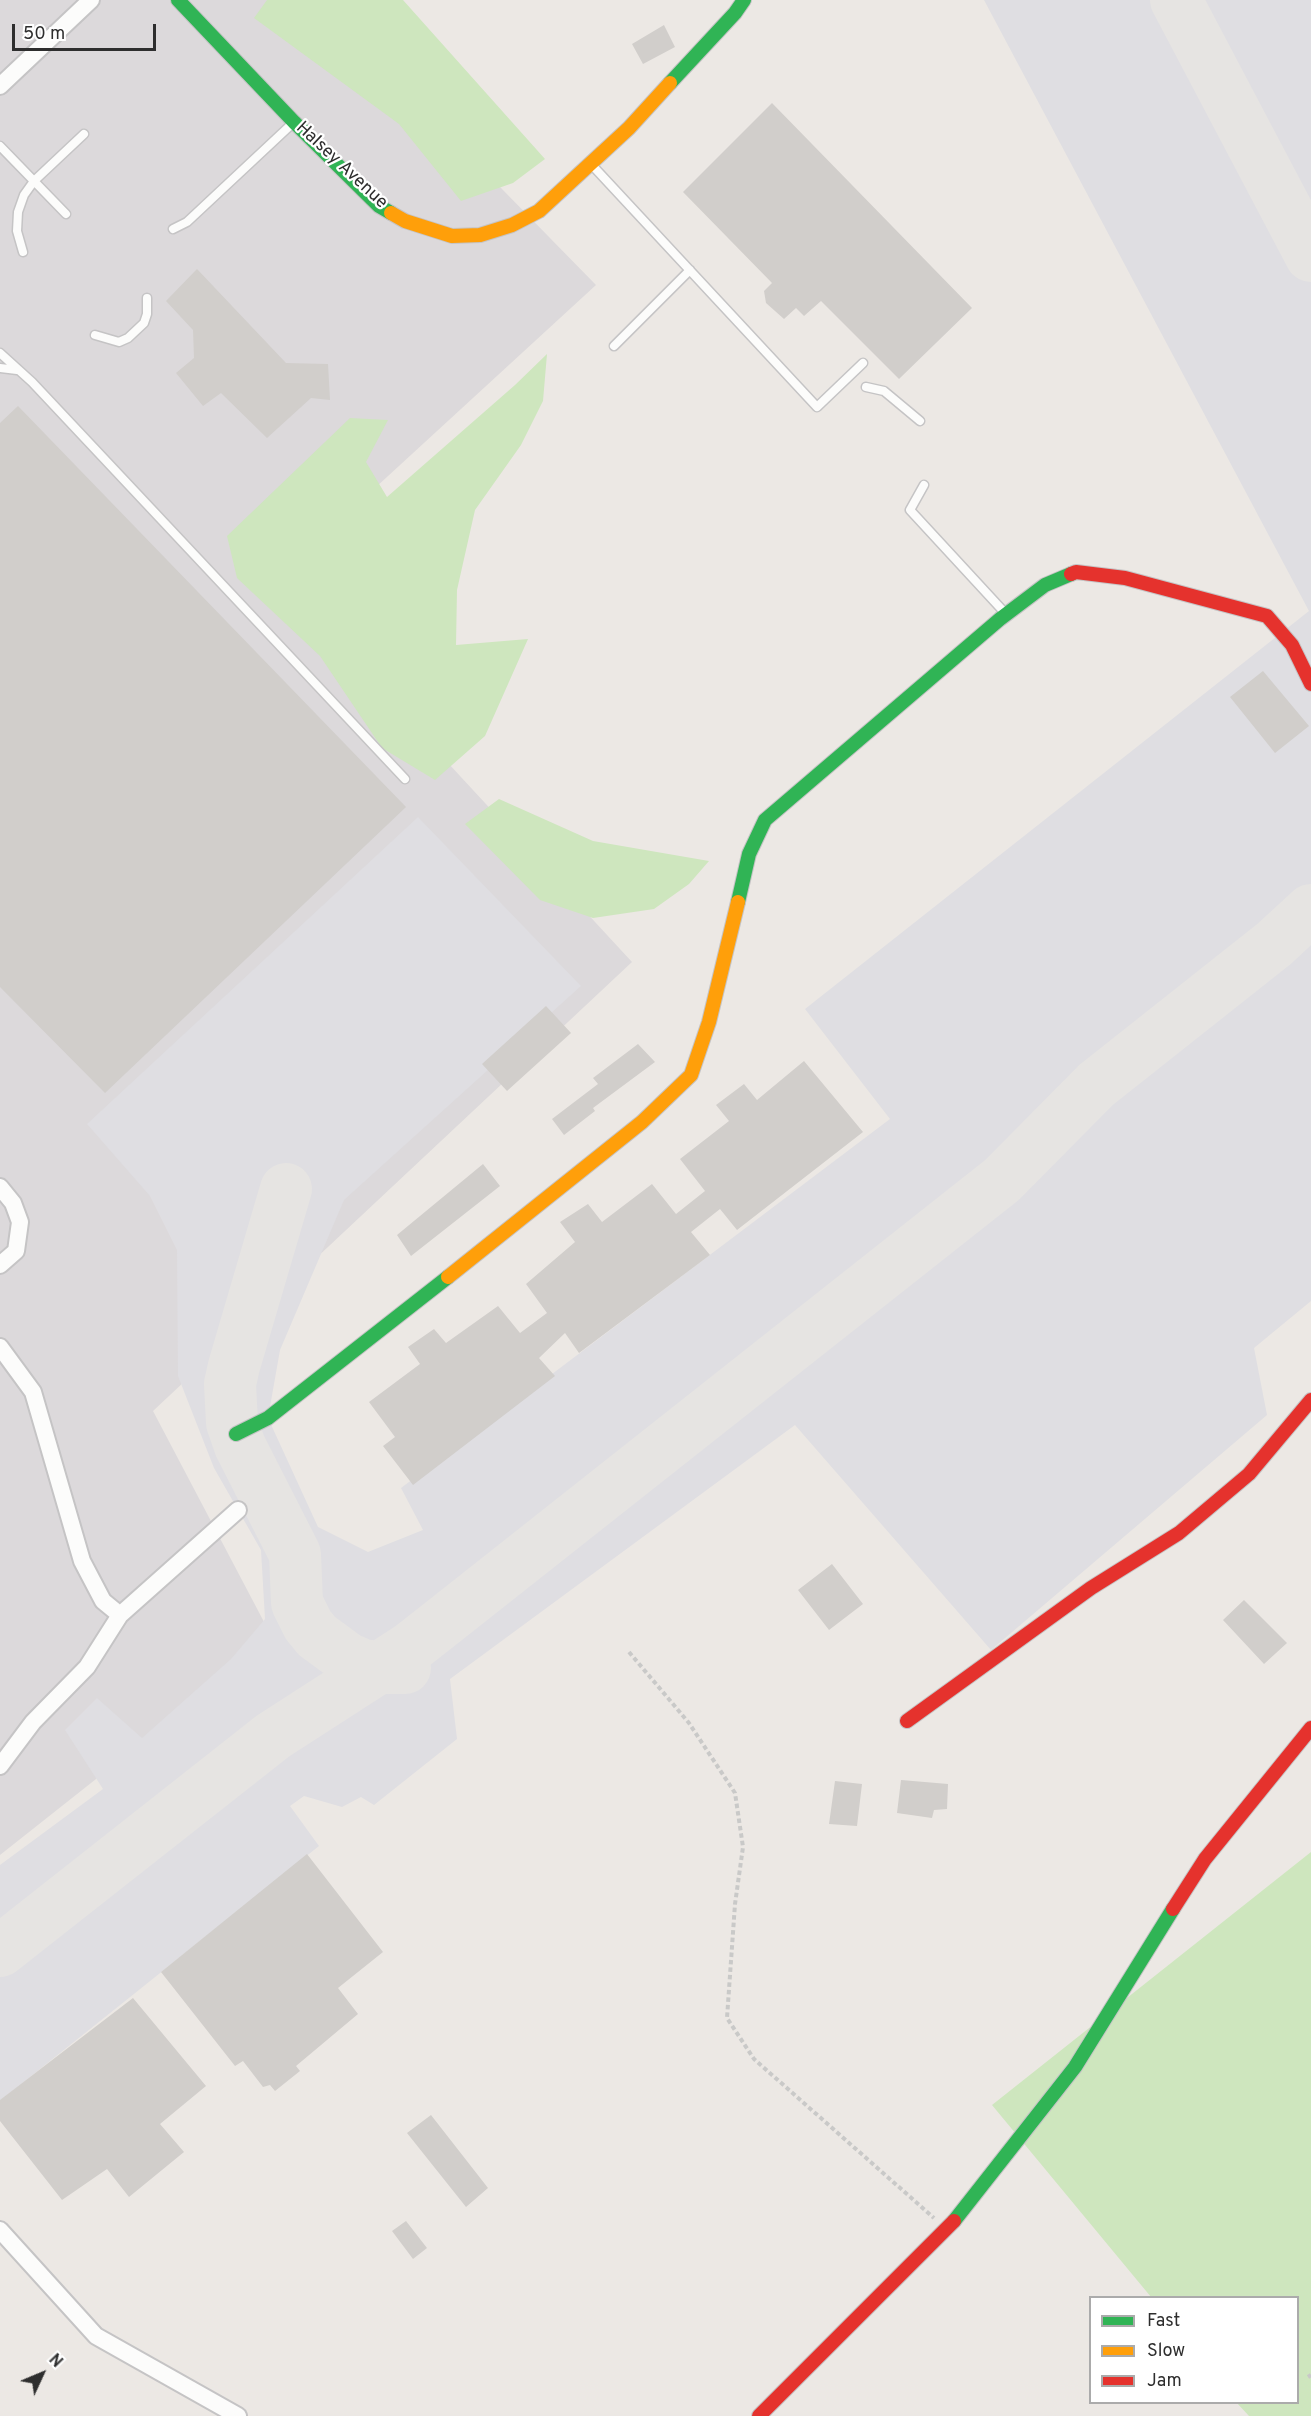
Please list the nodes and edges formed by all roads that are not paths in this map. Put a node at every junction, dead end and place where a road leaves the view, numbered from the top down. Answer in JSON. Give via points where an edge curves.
{"nodes":[{"id":1,"x":91,"y":0,"type":"edge"},
{"id":2,"x":178,"y":0,"type":"edge"},
{"id":3,"x":744,"y":0,"type":"edge"},
{"id":4,"x":0,"y":86,"type":"edge"},
{"id":5,"x":294,"y":122,"type":"junction"},
{"id":6,"x":84,"y":134,"type":"dead end"},
{"id":7,"x":0,"y":146,"type":"edge"},
{"id":8,"x":590,"y":163,"type":"junction"},
{"id":9,"x":34,"y":181,"type":"junction"},
{"id":10,"x":66,"y":214,"type":"dead end"},
{"id":11,"x":173,"y":229,"type":"dead end"},
{"id":12,"x":23,"y":252,"type":"dead end"},
{"id":13,"x":690,"y":270,"type":"junction"},
{"id":14,"x":147,"y":298,"type":"dead end"},
{"id":15,"x":95,"y":335,"type":"dead end"},
{"id":16,"x":614,"y":346,"type":"dead end"},
{"id":17,"x":0,"y":353,"type":"edge"},
{"id":18,"x":863,"y":363,"type":"dead end"},
{"id":19,"x":0,"y":368,"type":"edge"},
{"id":20,"x":18,"y":370,"type":"junction"},
{"id":21,"x":866,"y":387,"type":"dead end"},
{"id":22,"x":920,"y":421,"type":"dead end"},
{"id":23,"x":924,"y":485,"type":"dead end"},
{"id":24,"x":1006,"y":614,"type":"junction"},
{"id":25,"x":1311,"y":684,"type":"edge"},
{"id":26,"x":405,"y":779,"type":"dead end"},
{"id":27,"x":0,"y":1186,"type":"edge"},
{"id":28,"x":0,"y":1265,"type":"edge"},
{"id":29,"x":0,"y":1347,"type":"edge"},
{"id":30,"x":1311,"y":1400,"type":"edge"},
{"id":31,"x":236,"y":1434,"type":"dead end"},
{"id":32,"x":238,"y":1510,"type":"dead end"},
{"id":33,"x":120,"y":1615,"type":"junction"},
{"id":34,"x":907,"y":1722,"type":"dead end"},
{"id":35,"x":1311,"y":1728,"type":"edge"},
{"id":36,"x":0,"y":1766,"type":"edge"},
{"id":37,"x":0,"y":2230,"type":"edge"},
{"id":38,"x":238,"y":2416,"type":"edge"},
{"id":39,"x":759,"y":2416,"type":"edge"}],
"edges":[{"from":1,"to":4,"type":"street"},
{"from":2,"to":5,"type":"street","name":"Halsey Avenue"},
{"from":3,"to":8,"type":"street","name":"Halsey Avenue","via":[[630,128]]},
{"from":5,"to":8,"type":"street","name":"Halsey Avenue","via":[[379,206],[405,221],[452,236],[480,235],[512,225],[538,211]]},
{"from":5,"to":11,"type":"lane","via":[[188,222]]},
{"from":6,"to":9,"type":"lane"},
{"from":7,"to":9,"type":"lane"},
{"from":8,"to":13,"type":"lane"},
{"from":9,"to":10,"type":"lane"},
{"from":9,"to":12,"type":"lane","via":[[18,212],[17,231]]},
{"from":13,"to":16,"type":"lane"},
{"from":13,"to":18,"type":"lane","via":[[817,407]]},
{"from":14,"to":15,"type":"lane","via":[[144,323],[128,338],[119,342]]},
{"from":17,"to":20,"type":"lane"},
{"from":19,"to":20,"type":"lane"},
{"from":20,"to":26,"type":"lane"},
{"from":21,"to":22,"type":"lane","via":[[885,391]]},
{"from":23,"to":24,"type":"lane","via":[[910,510]]},
{"from":24,"to":25,"type":"street","via":[[1045,585],[1076,572],[1125,578],[1266,616],[1292,645]]},
{"from":24,"to":31,"type":"street","via":[[765,820],[749,854],[709,1022],[691,1075],[642,1122],[462,1266],[268,1418]]},
{"from":27,"to":28,"type":"street","via":[[13,1203],[20,1222],[16,1251]]},
{"from":29,"to":33,"type":"street","via":[[33,1392],[82,1561],[104,1601]]},
{"from":30,"to":34,"type":"street","via":[[1249,1474],[1179,1533],[1091,1588]]},
{"from":32,"to":33,"type":"street"},
{"from":33,"to":36,"type":"street","via":[[87,1667],[33,1722]]},
{"from":35,"to":39,"type":"street","via":[[1205,1859],[1075,2067],[947,2230]]},
{"from":37,"to":38,"type":"street","via":[[96,2336]]}]}
